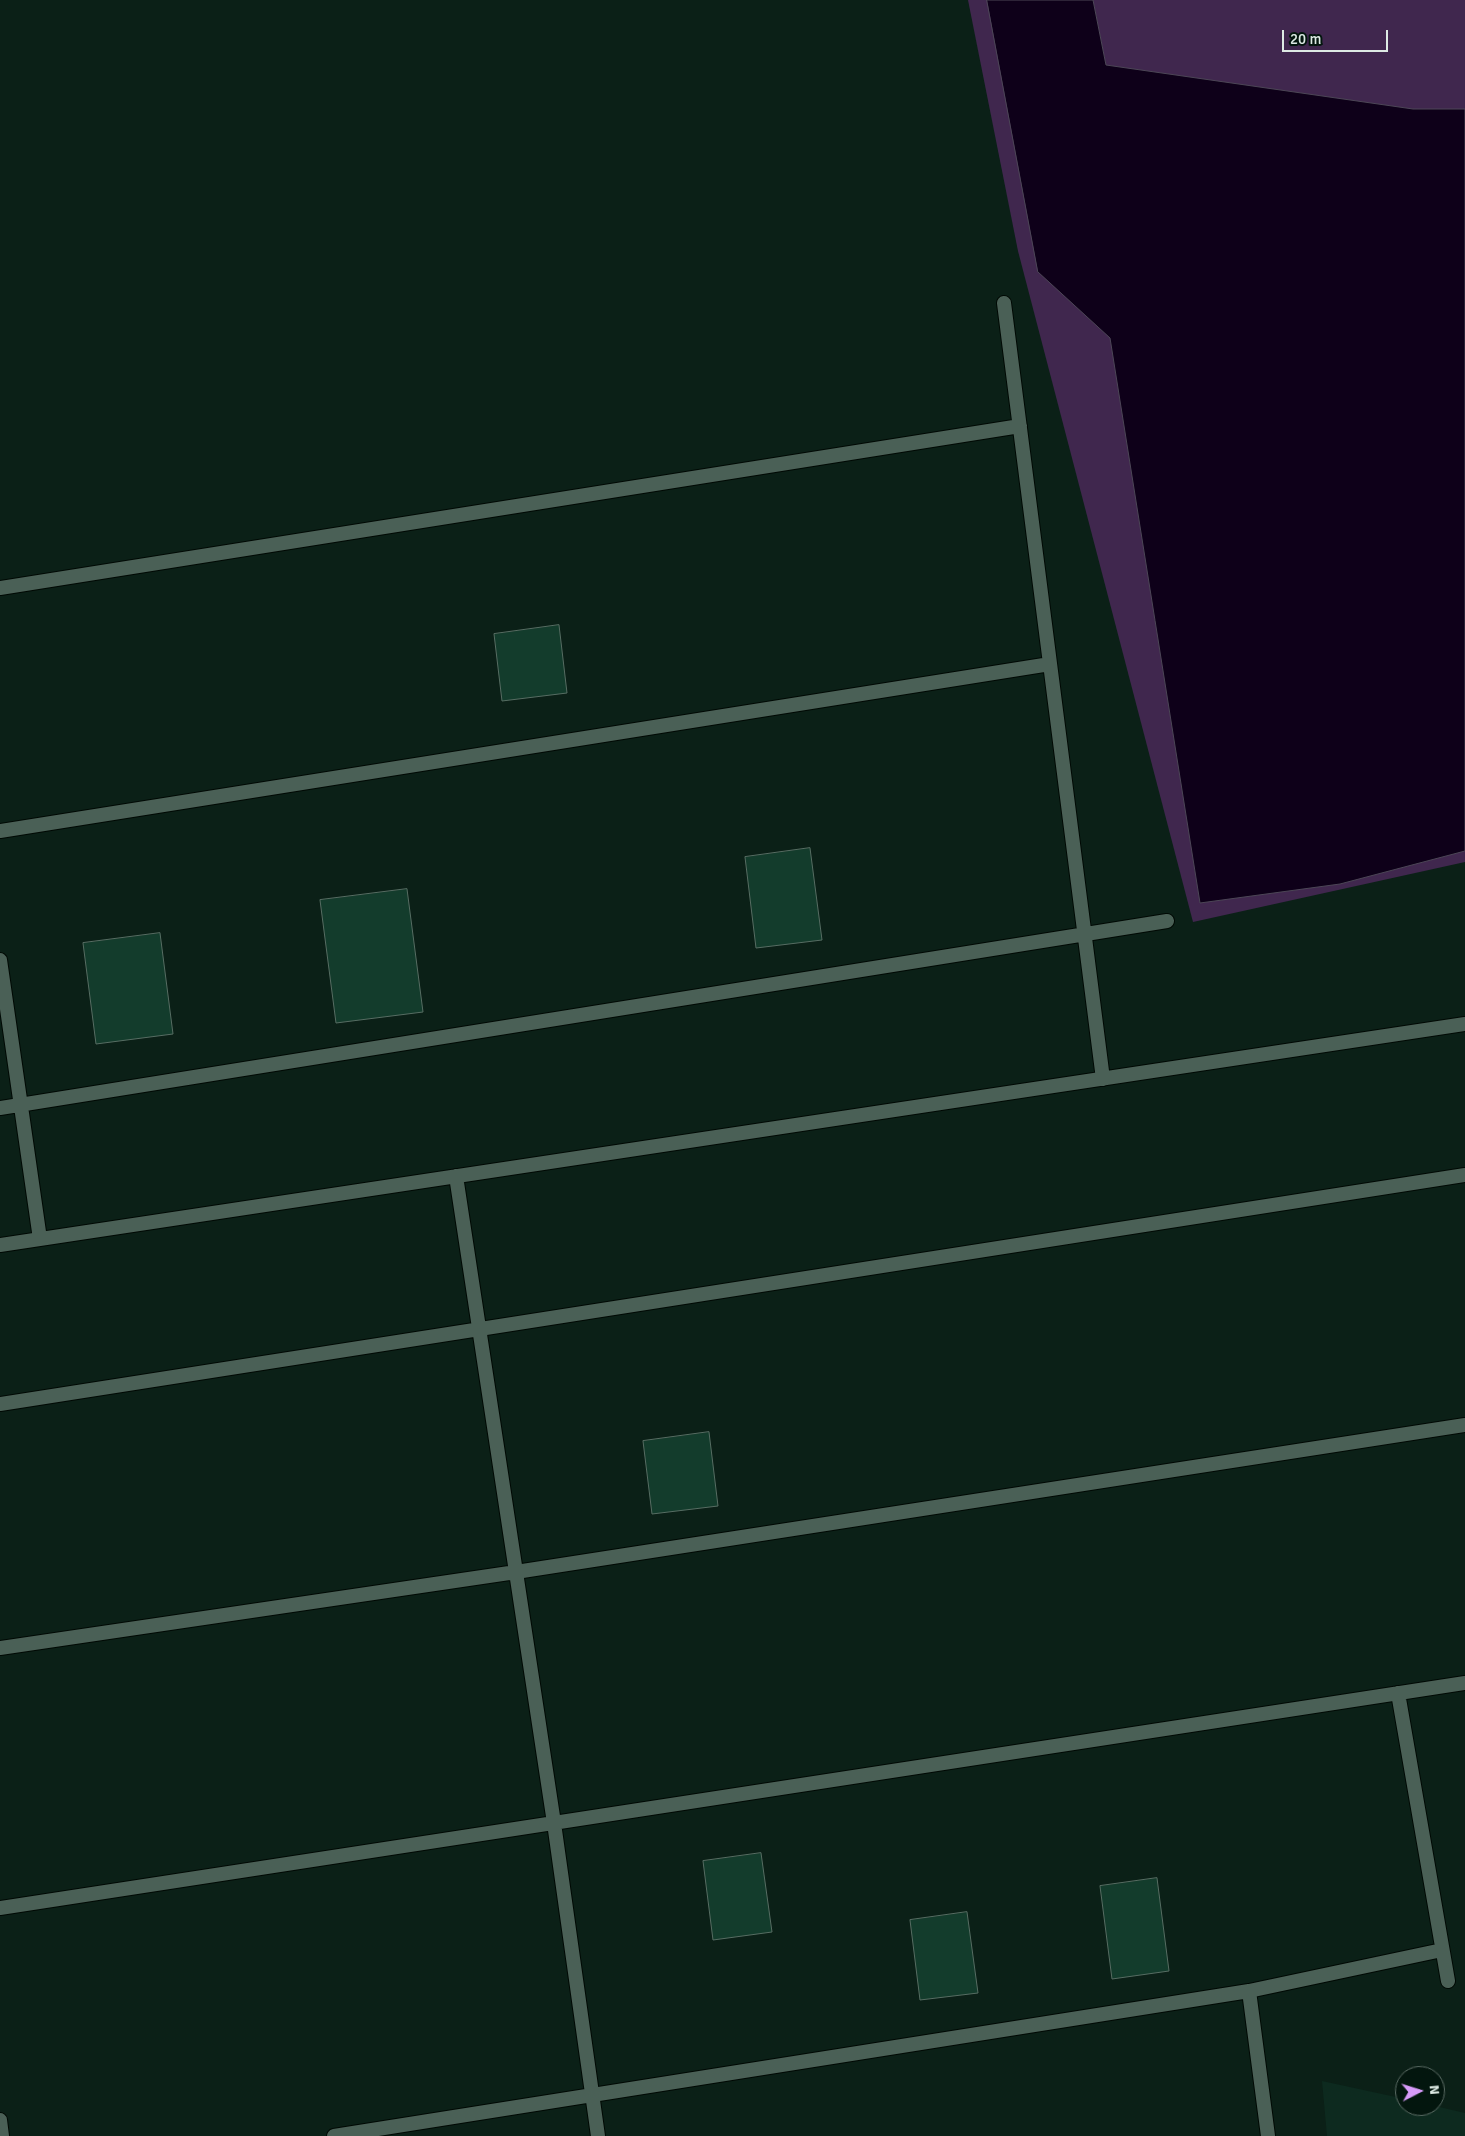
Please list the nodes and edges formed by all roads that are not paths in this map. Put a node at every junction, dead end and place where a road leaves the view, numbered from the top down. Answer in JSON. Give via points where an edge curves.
{"nodes":[{"id":1,"x":1004,"y":303,"type":"dead end"},
{"id":2,"x":1020,"y":426,"type":"junction"},
{"id":3,"x":0,"y":588,"type":"edge"},
{"id":4,"x":1050,"y":664,"type":"junction"},
{"id":5,"x":0,"y":831,"type":"edge"},
{"id":6,"x":1167,"y":920,"type":"dead end"},
{"id":7,"x":1084,"y":934,"type":"junction"},
{"id":8,"x":0,"y":960,"type":"edge"},
{"id":9,"x":1465,"y":1024,"type":"edge"},
{"id":10,"x":1103,"y":1078,"type":"junction"},
{"id":11,"x":20,"y":1105,"type":"junction"},
{"id":12,"x":0,"y":1108,"type":"edge"},
{"id":13,"x":1465,"y":1175,"type":"edge"},
{"id":14,"x":456,"y":1176,"type":"junction"},
{"id":15,"x":40,"y":1239,"type":"junction"},
{"id":16,"x":0,"y":1245,"type":"edge"},
{"id":17,"x":479,"y":1330,"type":"junction"},
{"id":18,"x":0,"y":1404,"type":"edge"},
{"id":19,"x":1465,"y":1425,"type":"edge"},
{"id":20,"x":516,"y":1572,"type":"junction"},
{"id":21,"x":0,"y":1648,"type":"edge"},
{"id":22,"x":1465,"y":1683,"type":"edge"},
{"id":23,"x":1398,"y":1693,"type":"junction"},
{"id":24,"x":554,"y":1823,"type":"junction"},
{"id":25,"x":0,"y":1908,"type":"edge"},
{"id":26,"x":1442,"y":1950,"type":"junction"},
{"id":27,"x":1448,"y":1981,"type":"dead end"},
{"id":28,"x":1249,"y":1991,"type":"junction"},
{"id":29,"x":591,"y":2095,"type":"junction"},
{"id":30,"x":0,"y":2120,"type":"edge"},
{"id":31,"x":2,"y":2136,"type":"edge"},
{"id":32,"x":334,"y":2136,"type":"edge"},
{"id":33,"x":598,"y":2136,"type":"edge"},
{"id":34,"x":1268,"y":2136,"type":"edge"}],
"edges":[{"from":1,"to":2,"type":"street"},
{"from":2,"to":3,"type":"street"},
{"from":2,"to":4,"type":"street"},
{"from":4,"to":5,"type":"street"},
{"from":4,"to":7,"type":"street"},
{"from":6,"to":7,"type":"street"},
{"from":7,"to":10,"type":"street"},
{"from":7,"to":11,"type":"street"},
{"from":8,"to":11,"type":"street"},
{"from":9,"to":10,"type":"street"},
{"from":10,"to":14,"type":"street"},
{"from":11,"to":12,"type":"street"},
{"from":11,"to":15,"type":"street"},
{"from":13,"to":17,"type":"street"},
{"from":14,"to":15,"type":"street"},
{"from":14,"to":17,"type":"street"},
{"from":15,"to":16,"type":"street"},
{"from":17,"to":18,"type":"street"},
{"from":17,"to":20,"type":"street"},
{"from":19,"to":20,"type":"street"},
{"from":20,"to":21,"type":"street"},
{"from":20,"to":24,"type":"street"},
{"from":22,"to":23,"type":"street"},
{"from":23,"to":24,"type":"street"},
{"from":23,"to":26,"type":"street"},
{"from":24,"to":25,"type":"street"},
{"from":24,"to":29,"type":"street"},
{"from":26,"to":27,"type":"street"},
{"from":26,"to":28,"type":"street"},
{"from":28,"to":29,"type":"street"},
{"from":28,"to":34,"type":"street"},
{"from":29,"to":32,"type":"street"},
{"from":29,"to":33,"type":"street"},
{"from":30,"to":31,"type":"street"}]}
